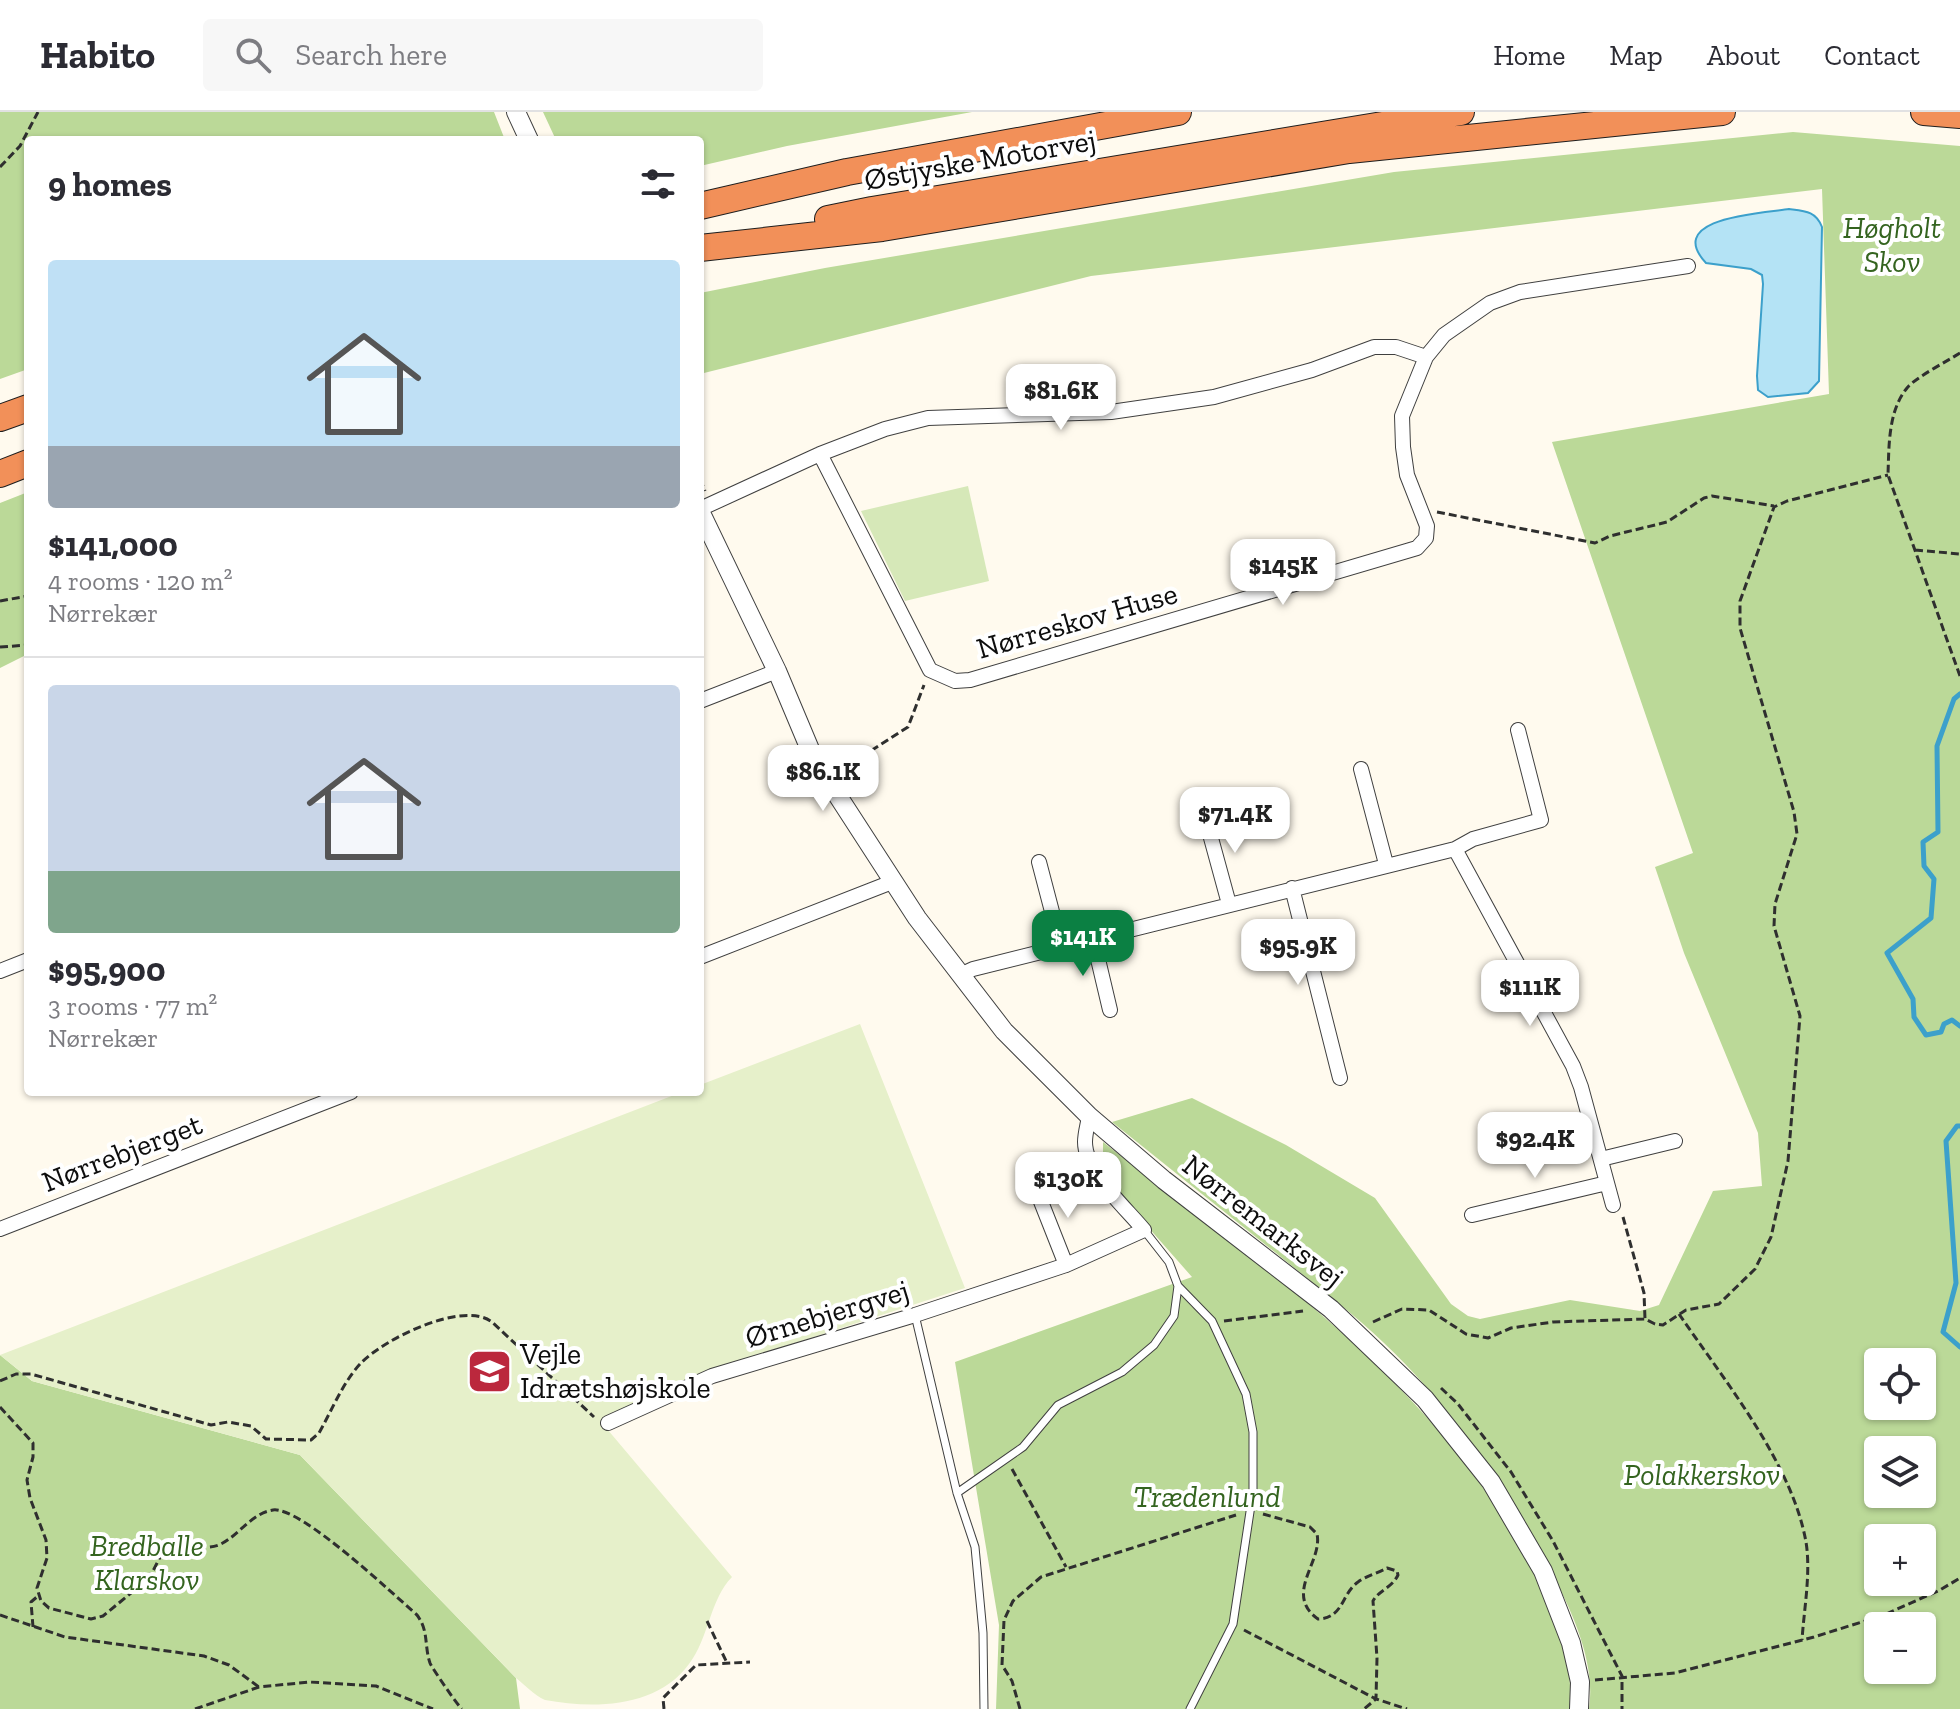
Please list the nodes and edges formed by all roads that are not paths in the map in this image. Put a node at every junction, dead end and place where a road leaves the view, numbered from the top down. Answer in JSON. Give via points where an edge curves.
{"nodes":[{"id":1,"x":516,"y":112,"type":"edge"},
{"id":2,"x":1178,"y":112,"type":"edge"},
{"id":3,"x":1461,"y":112,"type":"edge"},
{"id":4,"x":1722,"y":112,"type":"edge"},
{"id":5,"x":1924,"y":112,"type":"edge"},
{"id":6,"x":1960,"y":115,"type":"edge"},
{"id":7,"x":527,"y":136,"type":"edge"},
{"id":8,"x":704,"y":205,"type":"edge"},
{"id":9,"x":704,"y":247,"type":"edge"},
{"id":10,"x":704,"y":248,"type":"edge"},
{"id":11,"x":1688,"y":266,"type":"dead end"},
{"id":12,"x":1426,"y":357,"type":"junction"},
{"id":13,"x":24,"y":409,"type":"edge"},
{"id":14,"x":0,"y":418,"type":"edge"},
{"id":15,"x":820,"y":454,"type":"junction"},
{"id":16,"x":24,"y":465,"type":"edge"},
{"id":17,"x":0,"y":474,"type":"edge"},
{"id":18,"x":704,"y":508,"type":"edge"},
{"id":19,"x":777,"y":671,"type":"junction"},
{"id":20,"x":704,"y":699,"type":"edge"},
{"id":21,"x":1518,"y":730,"type":"dead end"},
{"id":22,"x":1361,"y":769,"type":"dead end"},
{"id":23,"x":1205,"y":816,"type":"dead end"},
{"id":24,"x":1455,"y":849,"type":"junction"},
{"id":25,"x":1039,"y":862,"type":"dead end"},
{"id":26,"x":1386,"y":864,"type":"junction"},
{"id":27,"x":892,"y":882,"type":"junction"},
{"id":28,"x":1292,"y":888,"type":"junction"},
{"id":29,"x":1229,"y":904,"type":"junction"},
{"id":30,"x":1093,"y":938,"type":"junction"},
{"id":31,"x":1061,"y":946,"type":"junction"},
{"id":32,"x":704,"y":955,"type":"edge"},
{"id":33,"x":24,"y":962,"type":"edge"},
{"id":34,"x":0,"y":971,"type":"edge"},
{"id":35,"x":960,"y":975,"type":"junction"},
{"id":36,"x":1110,"y":1010,"type":"dead end"},
{"id":37,"x":1340,"y":1078,"type":"dead end"},
{"id":38,"x":341,"y":1096,"type":"edge"},
{"id":39,"x":1089,"y":1116,"type":"junction"},
{"id":40,"x":1675,"y":1141,"type":"dead end"},
{"id":41,"x":1601,"y":1159,"type":"junction"},
{"id":42,"x":1607,"y":1183,"type":"junction"},
{"id":43,"x":1036,"y":1189,"type":"dead end"},
{"id":44,"x":1613,"y":1205,"type":"road end"},
{"id":45,"x":1472,"y":1215,"type":"dead end"},
{"id":46,"x":0,"y":1229,"type":"edge"},
{"id":47,"x":1144,"y":1230,"type":"junction"},
{"id":48,"x":1066,"y":1265,"type":"junction"},
{"id":49,"x":1178,"y":1286,"type":"junction"},
{"id":50,"x":915,"y":1315,"type":"junction"},
{"id":51,"x":608,"y":1423,"type":"road end"},
{"id":52,"x":957,"y":1493,"type":"junction"},
{"id":53,"x":984,"y":1709,"type":"edge"},
{"id":54,"x":1190,"y":1709,"type":"edge"},
{"id":55,"x":1579,"y":1709,"type":"edge"}],
"edges":[{"from":1,"to":7,"type":"street"},
{"from":2,"to":8,"type":"highway","name":"Østjyske Motorvej","via":[[847,172]]},
{"from":3,"to":9,"type":"highway","name":"Østjyske Motorvej","via":[[872,210]]},
{"from":4,"to":10,"type":"highway","via":[[1349,150],[882,228]]},
{"from":5,"to":6,"type":"highway"},
{"from":11,"to":12,"type":"street","via":[[1520,292],[1466,317]]},
{"from":12,"to":15,"type":"street","via":[[1396,347],[1374,347],[1214,397],[1111,412],[928,418]]},
{"from":12,"to":15,"type":"street","name":"Nørreskov Huse","via":[[1402,416],[1407,475],[1427,526],[1426,538],[1417,548],[970,680],[955,681],[930,670]]},
{"from":13,"to":14,"type":"highway"},
{"from":15,"to":18,"type":"street"},
{"from":16,"to":17,"type":"highway"},
{"from":18,"to":19,"type":"street","name":"Nørremarksvej"},
{"from":19,"to":20,"type":"street"},
{"from":19,"to":27,"type":"street","name":"Nørremarksvej","via":[[814,759]]},
{"from":21,"to":24,"type":"street","via":[[1541,820]]},
{"from":22,"to":26,"type":"street"},
{"from":23,"to":29,"type":"street"},
{"from":24,"to":26,"type":"street"},
{"from":24,"to":41,"type":"street","via":[[1573,1066]]},
{"from":25,"to":31,"type":"street"},
{"from":26,"to":28,"type":"street"},
{"from":27,"to":32,"type":"street"},
{"from":27,"to":35,"type":"street","name":"Nørremarksvej"},
{"from":28,"to":29,"type":"street"},
{"from":28,"to":37,"type":"street"},
{"from":29,"to":30,"type":"street"},
{"from":30,"to":31,"type":"street"},
{"from":30,"to":36,"type":"street"},
{"from":31,"to":35,"type":"street"},
{"from":33,"to":34,"type":"street"},
{"from":35,"to":39,"type":"street","name":"Nørremarksvej","via":[[1004,1031]]},
{"from":38,"to":46,"type":"street","name":"Nørrebjerget"},
{"from":39,"to":47,"type":"street","via":[[1085,1141],[1094,1171]]},
{"from":39,"to":55,"type":"street","name":"Nørremarksvej","via":[[1331,1309],[1425,1399],[1491,1482],[1543,1571],[1571,1643],[1580,1682]]},
{"from":40,"to":41,"type":"street"},
{"from":41,"to":42,"type":"street"},
{"from":42,"to":44,"type":"street"},
{"from":42,"to":45,"type":"street"},
{"from":43,"to":48,"type":"street"},
{"from":47,"to":48,"type":"street","name":"Ørnebjergvej"},
{"from":47,"to":49,"type":"lane","via":[[1169,1262]]},
{"from":48,"to":50,"type":"street","name":"Ørnebjergvej"},
{"from":49,"to":52,"type":"lane","via":[[1174,1316],[1154,1345],[1122,1372],[1058,1405],[1023,1447]]},
{"from":49,"to":54,"type":"lane","via":[[1212,1321],[1246,1394],[1253,1432],[1250,1511],[1233,1624]]},
{"from":50,"to":51,"type":"street","name":"Ørnebjergvej","via":[[712,1376]]},
{"from":50,"to":52,"type":"lane"},
{"from":52,"to":53,"type":"lane","via":[[975,1547]]}]}
